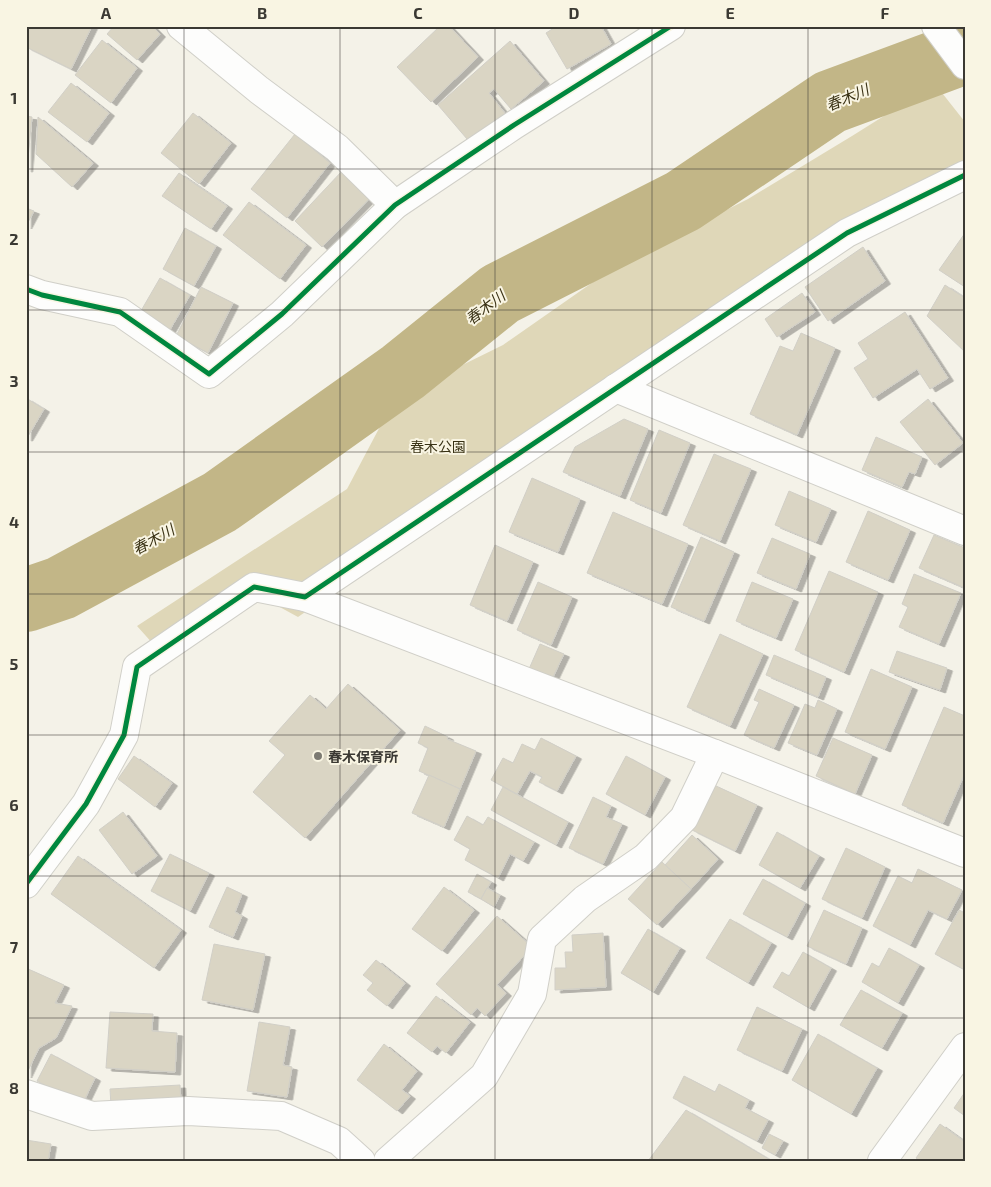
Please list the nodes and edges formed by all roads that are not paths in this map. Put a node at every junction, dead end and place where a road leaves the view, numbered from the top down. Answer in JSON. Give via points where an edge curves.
{"nodes":[{"id":1,"x":181,"y":26,"type":"edge"},
{"id":2,"x":671,"y":26,"type":"edge"},
{"id":3,"x":936,"y":26,"type":"edge"},
{"id":4,"x":965,"y":65,"type":"edge"},
{"id":5,"x":965,"y":175,"type":"edge"},
{"id":6,"x":395,"y":205,"type":"junction"},
{"id":7,"x":26,"y":289,"type":"edge"},
{"id":8,"x":616,"y":388,"type":"junction"},
{"id":9,"x":965,"y":531,"type":"edge"},
{"id":10,"x":305,"y":597,"type":"junction"},
{"id":11,"x":715,"y":754,"type":"junction"},
{"id":12,"x":965,"y":853,"type":"edge"},
{"id":13,"x":26,"y":884,"type":"edge"},
{"id":14,"x":965,"y":1047,"type":"edge"},
{"id":15,"x":26,"y":1094,"type":"edge"},
{"id":16,"x":361,"y":1161,"type":"edge"},
{"id":17,"x":388,"y":1161,"type":"edge"},
{"id":18,"x":882,"y":1161,"type":"edge"}],
"edges":[{"from":1,"to":6,"type":"street","via":[[337,148]]},
{"from":2,"to":6,"type":"street","via":[[514,124]]},
{"from":3,"to":4,"type":"street"},
{"from":5,"to":8,"type":"street","via":[[847,233]]},
{"from":6,"to":7,"type":"street","via":[[282,314],[209,374],[120,312]]},
{"from":8,"to":9,"type":"street"},
{"from":8,"to":10,"type":"street"},
{"from":10,"to":11,"type":"street"},
{"from":10,"to":13,"type":"street","via":[[254,587],[137,667],[124,735],[86,804]]},
{"from":11,"to":12,"type":"street"},
{"from":11,"to":17,"type":"street","via":[[684,818],[646,856],[585,899],[542,939],[532,994],[484,1076]]},
{"from":14,"to":18,"type":"street"},
{"from":15,"to":16,"type":"street","via":[[92,1116],[188,1111],[281,1116],[339,1141]]}]}
